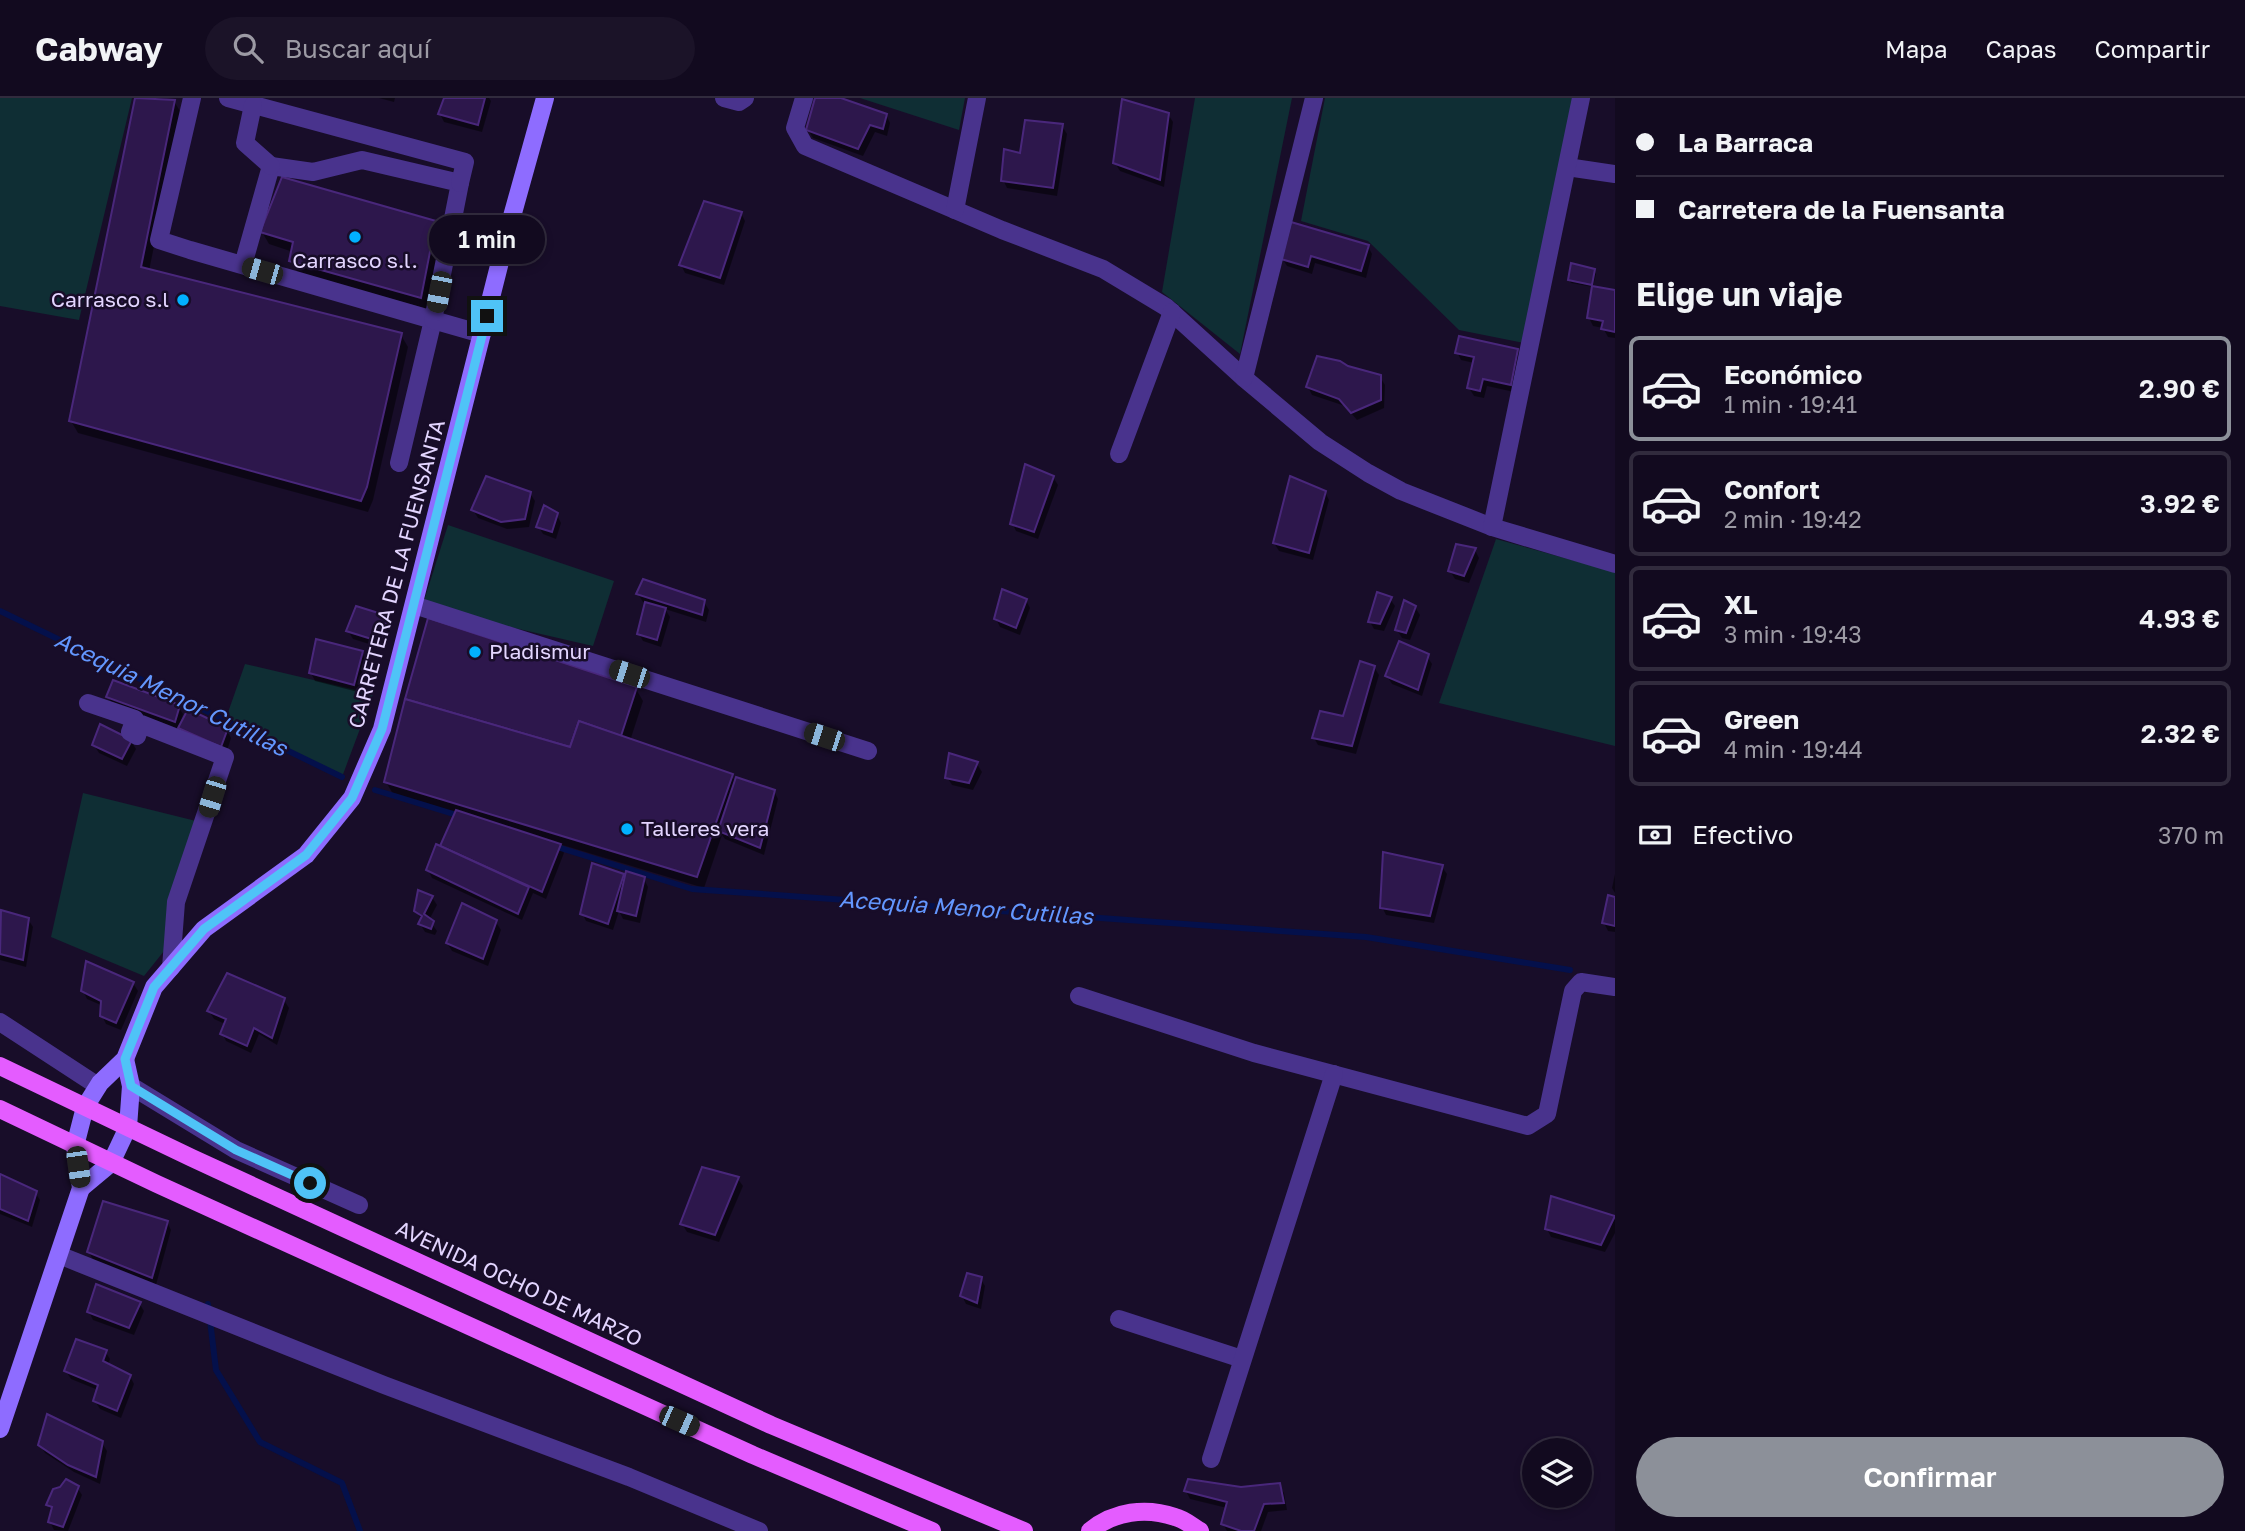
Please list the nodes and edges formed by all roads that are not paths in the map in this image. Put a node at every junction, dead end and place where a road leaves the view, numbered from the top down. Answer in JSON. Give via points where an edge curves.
{"nodes":[{"id":1,"x":192,"y":98,"type":"edge"},
{"id":2,"x":228,"y":98,"type":"edge"},
{"id":3,"x":545,"y":98,"type":"edge"},
{"id":4,"x":724,"y":98,"type":"edge"},
{"id":5,"x":745,"y":98,"type":"edge"},
{"id":6,"x":804,"y":98,"type":"edge"},
{"id":7,"x":977,"y":98,"type":"edge"},
{"id":8,"x":1314,"y":98,"type":"edge"},
{"id":9,"x":1581,"y":98,"type":"edge"},
{"id":10,"x":253,"y":105,"type":"junction"},
{"id":11,"x":271,"y":166,"type":"junction"},
{"id":12,"x":1567,"y":167,"type":"junction"},
{"id":13,"x":1615,"y":174,"type":"edge"},
{"id":14,"x":460,"y":183,"type":"junction"},
{"id":15,"x":955,"y":210,"type":"junction"},
{"id":16,"x":1172,"y":312,"type":"junction"},
{"id":17,"x":433,"y":320,"type":"junction"},
{"id":18,"x":482,"y":334,"type":"junction"},
{"id":19,"x":1244,"y":378,"type":"junction"},
{"id":20,"x":1119,"y":454,"type":"dead end"},
{"id":21,"x":399,"y":463,"type":"dead end"},
{"id":22,"x":1492,"y":527,"type":"junction"},
{"id":23,"x":1615,"y":564,"type":"edge"},
{"id":24,"x":414,"y":605,"type":"junction"},
{"id":25,"x":89,"y":703,"type":"dead end"},
{"id":26,"x":868,"y":751,"type":"dead end"},
{"id":27,"x":171,"y":968,"type":"junction"},
{"id":28,"x":1615,"y":987,"type":"edge"},
{"id":29,"x":1079,"y":996,"type":"dead end"},
{"id":30,"x":0,"y":1022,"type":"edge"},
{"id":31,"x":125,"y":1059,"type":"junction"},
{"id":32,"x":0,"y":1066,"type":"edge"},
{"id":33,"x":1334,"y":1074,"type":"junction"},
{"id":34,"x":98,"y":1086,"type":"junction"},
{"id":35,"x":131,"y":1086,"type":"junction"},
{"id":36,"x":85,"y":1107,"type":"junction"},
{"id":37,"x":0,"y":1109,"type":"edge"},
{"id":38,"x":128,"y":1126,"type":"junction"},
{"id":39,"x":75,"y":1146,"type":"junction"},
{"id":40,"x":111,"y":1163,"type":"junction"},
{"id":41,"x":81,"y":1188,"type":"junction"},
{"id":42,"x":359,"y":1205,"type":"dead end"},
{"id":43,"x":59,"y":1255,"type":"junction"},
{"id":44,"x":1119,"y":1319,"type":"dead end"},
{"id":45,"x":1242,"y":1359,"type":"junction"},
{"id":46,"x":0,"y":1429,"type":"edge"},
{"id":47,"x":1211,"y":1459,"type":"dead end"},
{"id":48,"x":759,"y":1531,"type":"edge"},
{"id":49,"x":932,"y":1531,"type":"edge"},
{"id":50,"x":1024,"y":1531,"type":"edge"},
{"id":51,"x":1090,"y":1531,"type":"edge"},
{"id":52,"x":1200,"y":1531,"type":"edge"}],
"edges":[{"from":1,"to":17,"type":"street","via":[[159,240]]},
{"from":2,"to":10,"type":"street"},
{"from":3,"to":18,"type":"main road","name":"CARRETERA DE LA FUENSANTA"},
{"from":4,"to":5,"type":"street","via":[[739,102]]},
{"from":6,"to":15,"type":"street","via":[[795,128],[805,146]]},
{"from":7,"to":15,"type":"street"},
{"from":8,"to":19,"type":"street"},
{"from":9,"to":12,"type":"street"},
{"from":10,"to":11,"type":"street","via":[[245,143]]},
{"from":10,"to":14,"type":"street","via":[[465,162]]},
{"from":11,"to":14,"type":"street","via":[[313,172],[362,160]]},
{"from":11,"to":17,"type":"street","via":[[243,265]]},
{"from":12,"to":13,"type":"street"},
{"from":12,"to":22,"type":"street"},
{"from":14,"to":17,"type":"street"},
{"from":15,"to":16,"type":"street","via":[[1103,269]]},
{"from":16,"to":19,"type":"street"},
{"from":16,"to":20,"type":"street"},
{"from":17,"to":18,"type":"street"},
{"from":17,"to":21,"type":"street"},
{"from":18,"to":24,"type":"main road","name":"CARRETERA DE LA FUENSANTA"},
{"from":19,"to":22,"type":"street","via":[[1320,442],[1368,473]]},
{"from":22,"to":23,"type":"street"},
{"from":24,"to":26,"type":"street"},
{"from":24,"to":27,"type":"main road","name":"CARRETERA DE LA FUENSANTA","via":[[382,729],[352,798],[306,855],[204,929]]},
{"from":25,"to":27,"type":"street","via":[[135,719],[130,732],[137,736],[141,724],[225,757],[176,902]]},
{"from":27,"to":31,"type":"main road","name":"CARRETERA DE LA FUENSANTA","via":[[154,987]]},
{"from":28,"to":33,"type":"street","via":[[1581,982],[1573,991],[1547,1114],[1528,1126]]},
{"from":29,"to":33,"type":"street"},
{"from":30,"to":34,"type":"street"},
{"from":31,"to":34,"type":"main road"},
{"from":31,"to":35,"type":"main road"},
{"from":32,"to":36,"type":"main road","name":"AVENIDA OCHO DE MARZO"},
{"from":33,"to":45,"type":"street"},
{"from":34,"to":36,"type":"main road"},
{"from":35,"to":38,"type":"main road"},
{"from":35,"to":42,"type":"street","via":[[236,1150]]},
{"from":36,"to":38,"type":"main road","name":"AVENIDA OCHO DE MARZO"},
{"from":36,"to":39,"type":"main road"},
{"from":37,"to":39,"type":"main road"},
{"from":38,"to":40,"type":"main road"},
{"from":38,"to":50,"type":"main road","name":"AVENIDA OCHO DE MARZO","via":[[771,1424]]},
{"from":39,"to":40,"type":"main road"},
{"from":39,"to":41,"type":"main road"},
{"from":40,"to":41,"type":"main road"},
{"from":40,"to":49,"type":"main road","via":[[753,1455]]},
{"from":41,"to":43,"type":"main road"},
{"from":43,"to":46,"type":"main road"},
{"from":43,"to":48,"type":"street"},
{"from":44,"to":45,"type":"street"},
{"from":45,"to":47,"type":"street"},
{"from":51,"to":52,"type":"main road","via":[[1114,1515],[1148,1511],[1177,1517]]}]}
